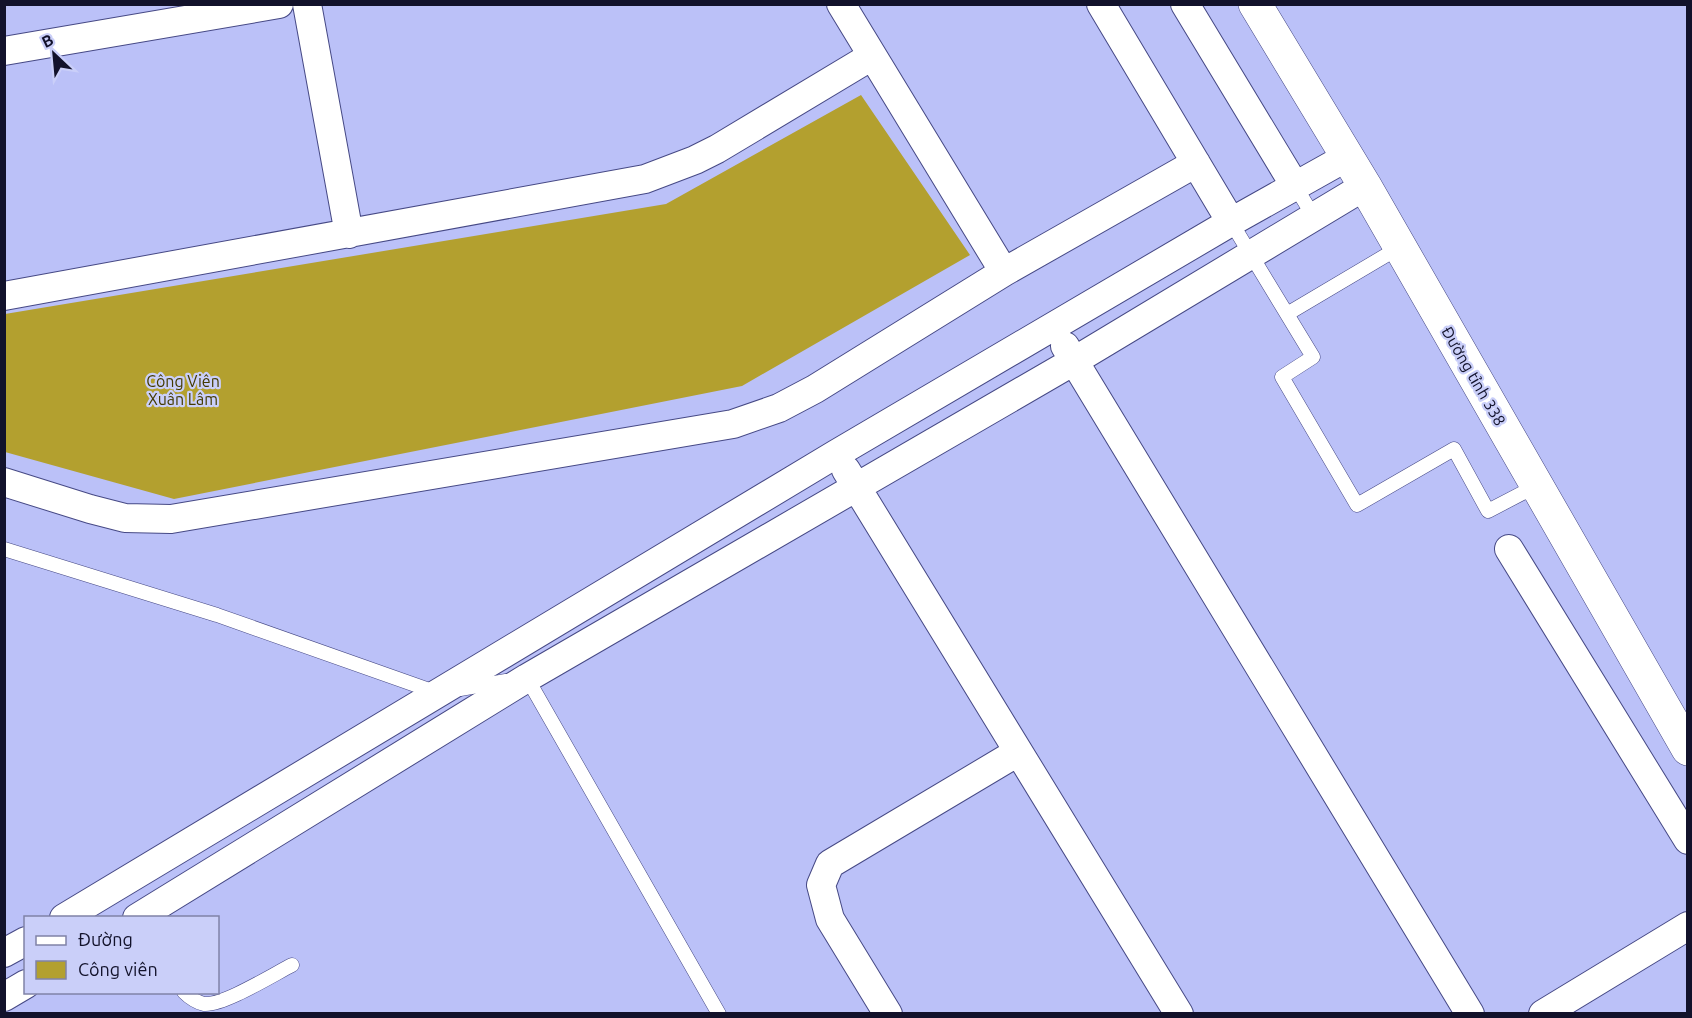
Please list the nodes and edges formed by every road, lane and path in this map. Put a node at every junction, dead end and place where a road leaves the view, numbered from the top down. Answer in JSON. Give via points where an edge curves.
{"nodes":[{"id":1,"x":279,"y":4,"type":"edge"},
{"id":2,"x":308,"y":4,"type":"edge"},
{"id":3,"x":841,"y":4,"type":"edge"},
{"id":4,"x":1101,"y":4,"type":"edge"},
{"id":5,"x":1185,"y":4,"type":"edge"},
{"id":6,"x":1255,"y":4,"type":"edge"},
{"id":7,"x":4,"y":51,"type":"edge"},
{"id":8,"x":872,"y":56,"type":"junction"},
{"id":9,"x":1347,"y":157,"type":"junction"},
{"id":10,"x":1196,"y":163,"type":"junction"},
{"id":11,"x":1295,"y":186,"type":"junction"},
{"id":12,"x":1365,"y":186,"type":"junction"},
{"id":13,"x":1314,"y":217,"type":"junction"},
{"id":14,"x":1231,"y":222,"type":"junction"},
{"id":15,"x":349,"y":234,"type":"junction"},
{"id":16,"x":1400,"y":246,"type":"junction"},
{"id":17,"x":1251,"y":255,"type":"junction"},
{"id":18,"x":1004,"y":272,"type":"junction"},
{"id":19,"x":4,"y":296,"type":"edge"},
{"id":20,"x":1287,"y":314,"type":"junction"},
{"id":21,"x":1053,"y":327,"type":"junction"},
{"id":22,"x":1074,"y":361,"type":"junction"},
{"id":23,"x":836,"y":454,"type":"junction"},
{"id":24,"x":4,"y":482,"type":"edge"},
{"id":25,"x":1536,"y":486,"type":"junction"},
{"id":26,"x":856,"y":487,"type":"junction"},
{"id":27,"x":4,"y":549,"type":"edge"},
{"id":28,"x":1509,"y":549,"type":"dead end"},
{"id":29,"x":527,"y":678,"type":"junction"},
{"id":30,"x":437,"y":693,"type":"junction"},
{"id":31,"x":1688,"y":750,"type":"edge"},
{"id":32,"x":1018,"y":752,"type":"junction"},
{"id":33,"x":1688,"y":840,"type":"edge"},
{"id":34,"x":67,"y":916,"type":"edge"},
{"id":35,"x":140,"y":916,"type":"edge"},
{"id":36,"x":1688,"y":926,"type":"edge"},
{"id":37,"x":24,"y":942,"type":"edge"},
{"id":38,"x":4,"y":953,"type":"edge"},
{"id":39,"x":292,"y":964,"type":"dead end"},
{"id":40,"x":24,"y":985,"type":"edge"},
{"id":41,"x":185,"y":994,"type":"edge"},
{"id":42,"x":4,"y":997,"type":"edge"},
{"id":43,"x":719,"y":1014,"type":"edge"},
{"id":44,"x":888,"y":1014,"type":"edge"},
{"id":45,"x":1179,"y":1014,"type":"edge"},
{"id":46,"x":1470,"y":1014,"type":"edge"},
{"id":47,"x":1543,"y":1014,"type":"edge"}],
"edges":[{"from":1,"to":7,"type":"street"},
{"from":2,"to":15,"type":"street"},
{"from":3,"to":8,"type":"street"},
{"from":4,"to":10,"type":"street"},
{"from":5,"to":11,"type":"street"},
{"from":6,"to":9,"type":"main road","name":"Đường tỉnh 338"},
{"from":8,"to":15,"type":"street","via":[[717,148],[645,179]]},
{"from":8,"to":18,"type":"street"},
{"from":9,"to":11,"type":"street"},
{"from":9,"to":12,"type":"main road","name":"Đường tỉnh 338"},
{"from":10,"to":14,"type":"street"},
{"from":10,"to":18,"type":"street"},
{"from":11,"to":13,"type":"lane"},
{"from":11,"to":14,"type":"street"},
{"from":12,"to":13,"type":"street"},
{"from":12,"to":16,"type":"main road","name":"Đường tỉnh 338"},
{"from":13,"to":17,"type":"street"},
{"from":14,"to":17,"type":"lane"},
{"from":14,"to":21,"type":"street"},
{"from":15,"to":19,"type":"street"},
{"from":16,"to":20,"type":"lane"},
{"from":16,"to":25,"type":"main road","name":"Đường tỉnh 338"},
{"from":17,"to":20,"type":"lane"},
{"from":17,"to":22,"type":"street"},
{"from":18,"to":24,"type":"street","via":[[815,389],[779,408],[733,424],[171,519],[125,518]]},
{"from":20,"to":25,"type":"lane","via":[[1313,357],[1282,377],[1358,505],[1454,449],[1488,511]]},
{"from":21,"to":22,"type":"street"},
{"from":21,"to":23,"type":"street"},
{"from":22,"to":26,"type":"street"},
{"from":22,"to":46,"type":"street"},
{"from":23,"to":26,"type":"street"},
{"from":23,"to":30,"type":"street"},
{"from":25,"to":31,"type":"main road","name":"Đường tỉnh 338"},
{"from":26,"to":29,"type":"street"},
{"from":26,"to":32,"type":"street"},
{"from":27,"to":30,"type":"lane","via":[[217,615]]},
{"from":28,"to":33,"type":"street"},
{"from":29,"to":30,"type":"lane"},
{"from":29,"to":35,"type":"street"},
{"from":29,"to":43,"type":"lane"},
{"from":30,"to":34,"type":"street"},
{"from":32,"to":44,"type":"street","via":[[830,864],[821,885],[830,919]]},
{"from":32,"to":45,"type":"street"},
{"from":36,"to":47,"type":"street"},
{"from":37,"to":38,"type":"street"},
{"from":39,"to":41,"type":"lane","via":[[220,1001],[203,1004]]},
{"from":40,"to":42,"type":"street"}]}
